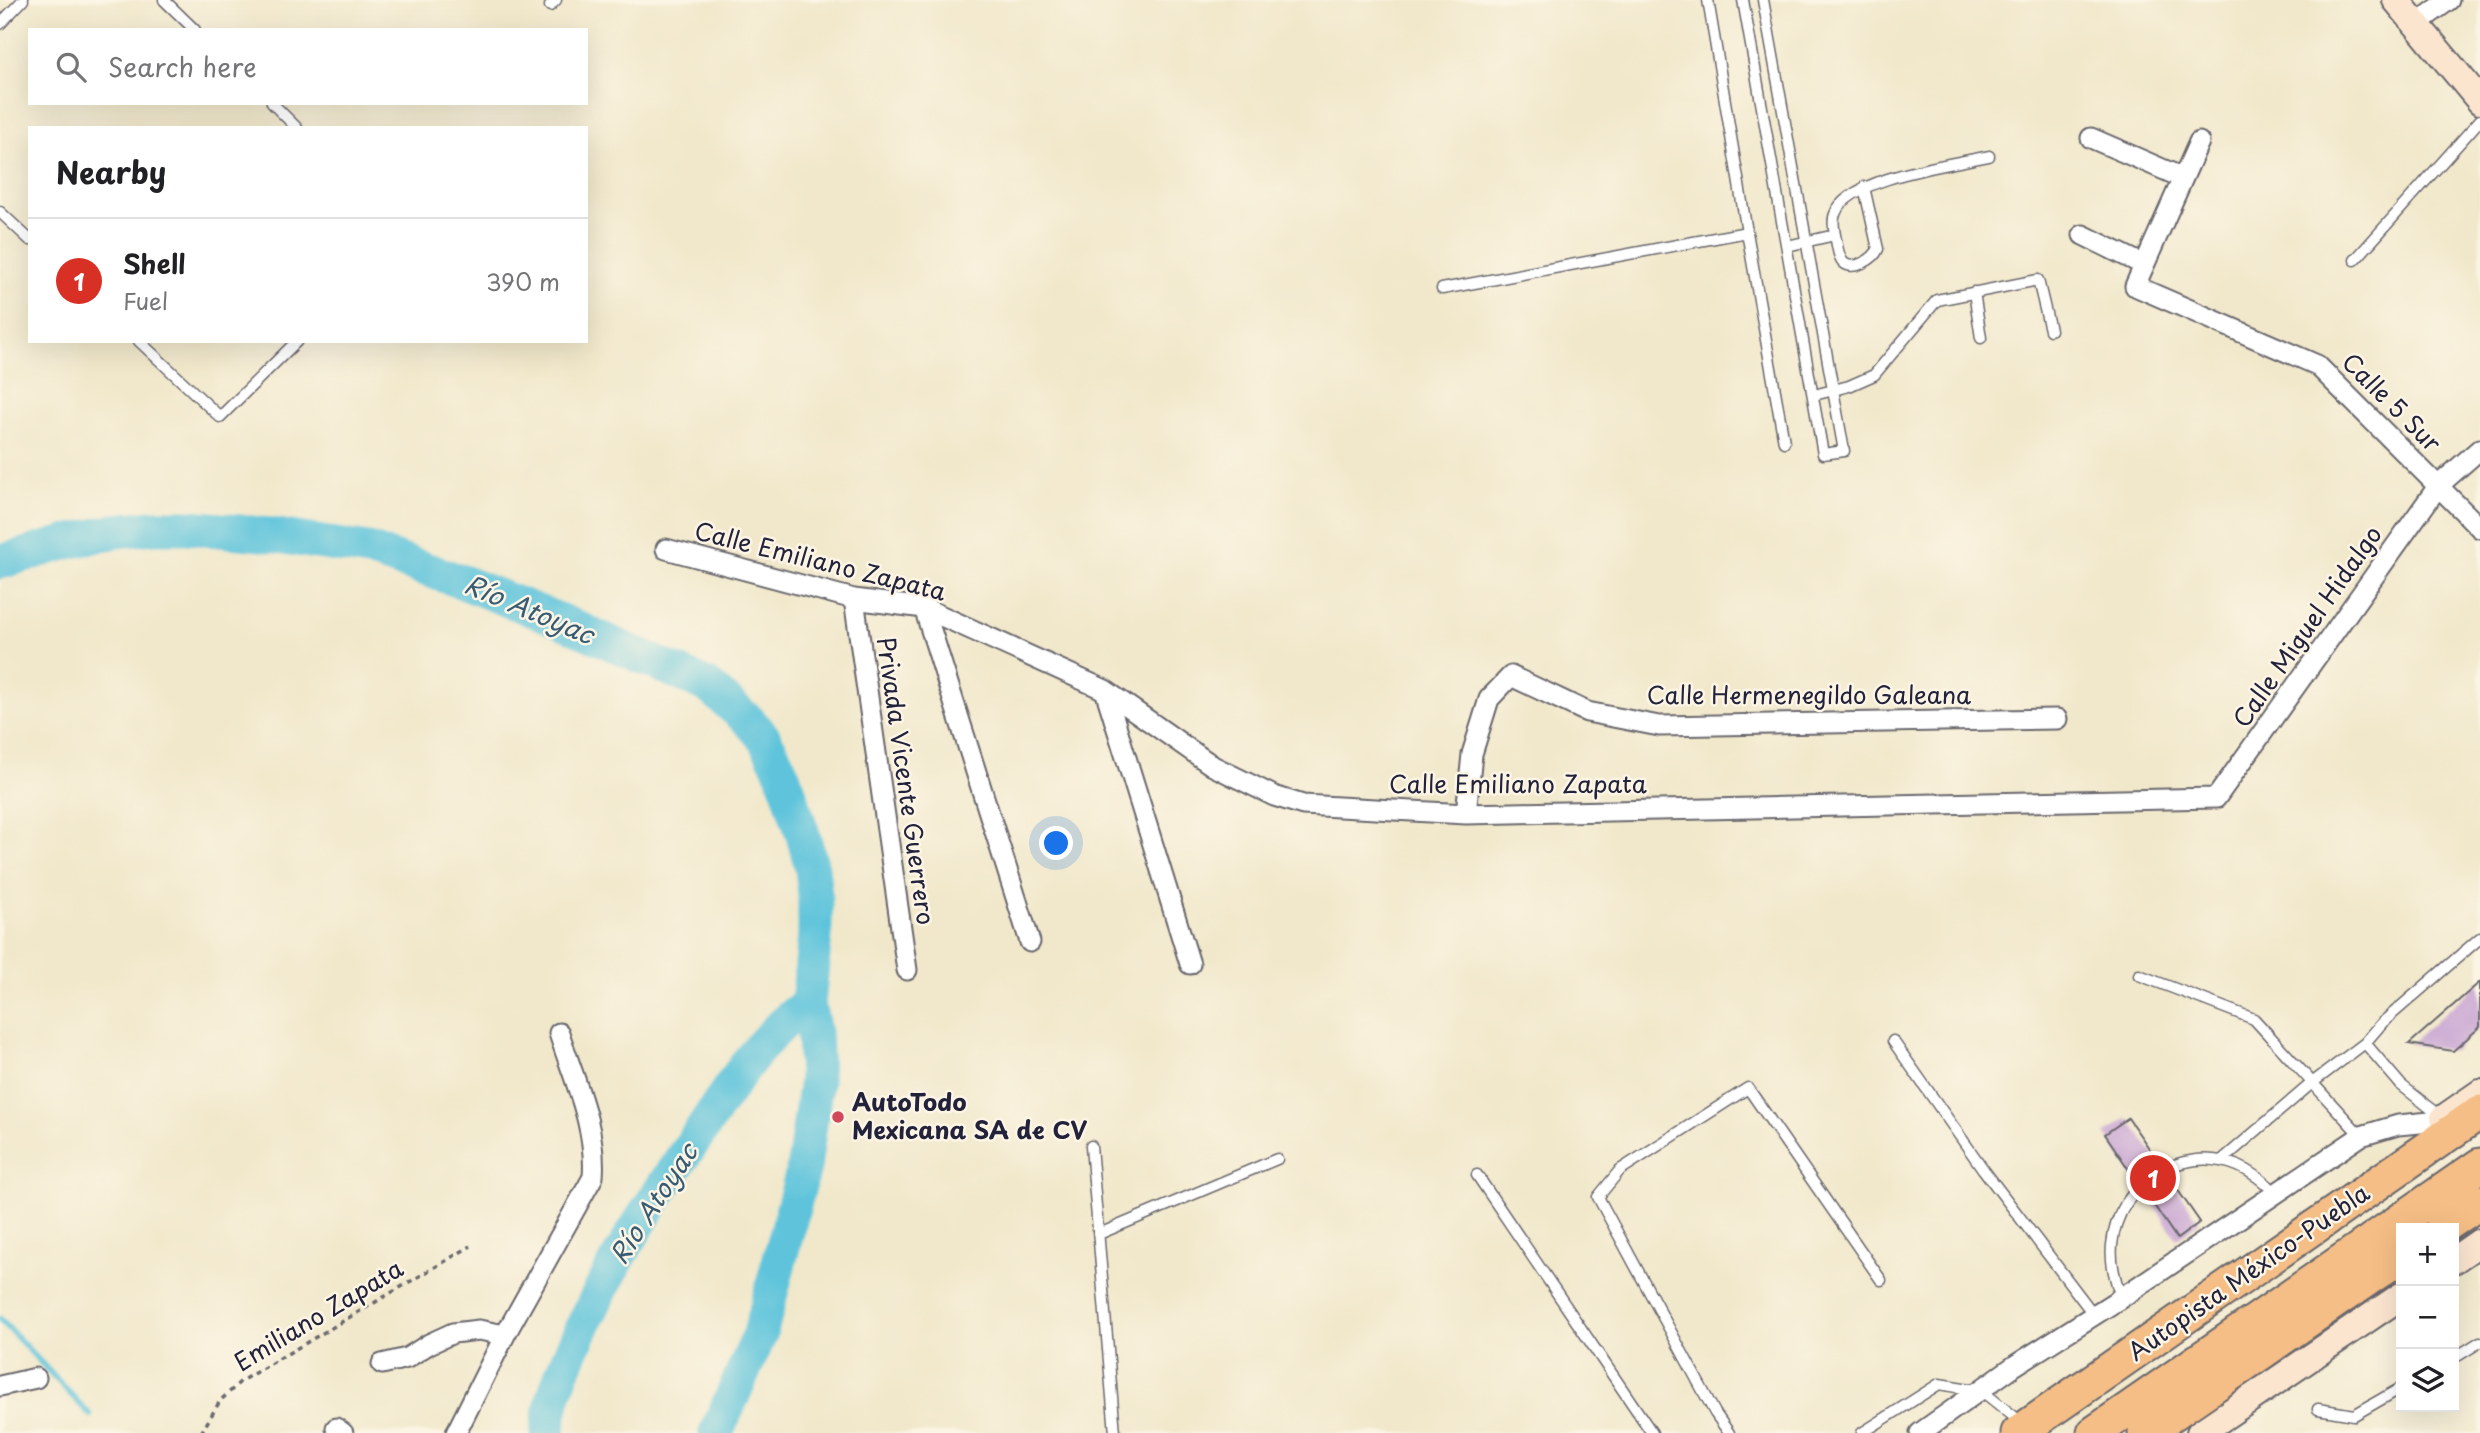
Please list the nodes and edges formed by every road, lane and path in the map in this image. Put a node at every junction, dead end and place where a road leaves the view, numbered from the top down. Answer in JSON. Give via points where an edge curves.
{"nodes":[{"id":1,"x":23,"y":0,"type":"edge"},
{"id":2,"x":164,"y":0,"type":"edge"},
{"id":3,"x":1708,"y":0,"type":"edge"},
{"id":4,"x":1744,"y":0,"type":"edge"},
{"id":5,"x":1763,"y":0,"type":"edge"},
{"id":6,"x":2396,"y":0,"type":"edge"},
{"id":7,"x":2449,"y":0,"type":"edge"},
{"id":8,"x":0,"y":24,"type":"edge"},
{"id":9,"x":2416,"y":24,"type":"junction"},
{"id":10,"x":193,"y":28,"type":"edge"},
{"id":11,"x":2475,"y":85,"type":"edge"},
{"id":12,"x":274,"y":105,"type":"edge"},
{"id":13,"x":2480,"y":120,"type":"edge"},
{"id":14,"x":295,"y":126,"type":"edge"},
{"id":15,"x":2091,"y":138,"type":"dead end"},
{"id":16,"x":2199,"y":142,"type":"dead end"},
{"id":17,"x":1989,"y":156,"type":"dead end"},
{"id":18,"x":2183,"y":178,"type":"junction"},
{"id":19,"x":1864,"y":187,"type":"junction"},
{"id":20,"x":0,"y":212,"type":"edge"},
{"id":21,"x":1746,"y":232,"type":"junction"},
{"id":22,"x":1835,"y":235,"type":"junction"},
{"id":23,"x":2083,"y":235,"type":"dead end"},
{"id":24,"x":28,"y":238,"type":"edge"},
{"id":25,"x":1806,"y":242,"type":"junction"},
{"id":26,"x":1787,"y":246,"type":"junction"},
{"id":27,"x":2355,"y":260,"type":"dead end"},
{"id":28,"x":2144,"y":265,"type":"junction"},
{"id":29,"x":1442,"y":289,"type":"dead end"},
{"id":30,"x":1974,"y":292,"type":"junction"},
{"id":31,"x":2050,"y":330,"type":"dead end"},
{"id":32,"x":1981,"y":338,"type":"dead end"},
{"id":33,"x":141,"y":343,"type":"edge"},
{"id":34,"x":294,"y":343,"type":"edge"},
{"id":35,"x":1835,"y":390,"type":"junction"},
{"id":36,"x":1814,"y":395,"type":"junction"},
{"id":37,"x":1784,"y":442,"type":"dead end"},
{"id":38,"x":2480,"y":449,"type":"edge"},
{"id":39,"x":2439,"y":485,"type":"junction"},
{"id":40,"x":2480,"y":528,"type":"edge"},
{"id":41,"x":666,"y":549,"type":"dead end"},
{"id":42,"x":853,"y":599,"type":"junction"},
{"id":43,"x":924,"y":608,"type":"junction"},
{"id":44,"x":1105,"y":690,"type":"junction"},
{"id":45,"x":2057,"y":719,"type":"dead end"},
{"id":46,"x":2216,"y":798,"type":"joint"},
{"id":47,"x":1466,"y":814,"type":"junction"},
{"id":48,"x":2480,"y":938,"type":"edge"},
{"id":49,"x":1030,"y":942,"type":"dead end"},
{"id":50,"x":1190,"y":964,"type":"dead end"},
{"id":51,"x":907,"y":970,"type":"dead end"},
{"id":52,"x":2139,"y":975,"type":"dead end"},
{"id":53,"x":559,"y":1033,"type":"dead end"},
{"id":54,"x":1893,"y":1041,"type":"dead end"},
{"id":55,"x":2365,"y":1044,"type":"junction"},
{"id":56,"x":2312,"y":1083,"type":"junction"},
{"id":57,"x":2480,"y":1093,"type":"edge"},
{"id":58,"x":2480,"y":1112,"type":"edge"},
{"id":59,"x":2442,"y":1120,"type":"junction"},
{"id":60,"x":2480,"y":1131,"type":"edge"},
{"id":61,"x":2361,"y":1136,"type":"junction"},
{"id":62,"x":1091,"y":1146,"type":"dead end"},
{"id":63,"x":1277,"y":1159,"type":"dead end"},
{"id":64,"x":2221,"y":1161,"type":"junction"},
{"id":65,"x":2480,"y":1165,"type":"edge"},
{"id":66,"x":1476,"y":1175,"type":"dead end"},
{"id":67,"x":2277,"y":1194,"type":"junction"},
{"id":68,"x":2480,"y":1202,"type":"edge"},
{"id":69,"x":2449,"y":1223,"type":"edge"},
{"id":70,"x":1098,"y":1234,"type":"junction"},
{"id":71,"x":2480,"y":1242,"type":"edge"},
{"id":72,"x":471,"y":1246,"type":"dead end"},
{"id":73,"x":2459,"y":1257,"type":"edge"},
{"id":74,"x":2396,"y":1259,"type":"edge"},
{"id":75,"x":1881,"y":1280,"type":"dead end"},
{"id":76,"x":2121,"y":1298,"type":"junction"},
{"id":77,"x":2396,"y":1300,"type":"edge"},
{"id":78,"x":2094,"y":1315,"type":"junction"},
{"id":79,"x":505,"y":1335,"type":"junction"},
{"id":80,"x":2480,"y":1342,"type":"edge"},
{"id":81,"x":2459,"y":1355,"type":"edge"},
{"id":82,"x":382,"y":1364,"type":"dead end"},
{"id":83,"x":36,"y":1378,"type":"dead end"},
{"id":84,"x":0,"y":1386,"type":"edge"},
{"id":85,"x":1982,"y":1391,"type":"junction"},
{"id":86,"x":2396,"y":1391,"type":"edge"},
{"id":87,"x":2318,"y":1409,"type":"dead end"},
{"id":88,"x":2021,"y":1429,"type":"edge"},
{"id":89,"x":201,"y":1433,"type":"edge"},
{"id":90,"x":456,"y":1433,"type":"edge"},
{"id":91,"x":1115,"y":1433,"type":"edge"},
{"id":92,"x":1652,"y":1433,"type":"edge"},
{"id":93,"x":1729,"y":1433,"type":"edge"},
{"id":94,"x":1863,"y":1433,"type":"edge"},
{"id":95,"x":1920,"y":1433,"type":"edge"},
{"id":96,"x":2094,"y":1433,"type":"edge"},
{"id":97,"x":2145,"y":1433,"type":"edge"},
{"id":98,"x":2200,"y":1433,"type":"edge"}],
"edges":[{"from":1,"to":8,"type":"lane"},
{"from":2,"to":10,"type":"lane"},
{"from":3,"to":21,"type":"lane"},
{"from":4,"to":26,"type":"lane"},
{"from":5,"to":25,"type":"lane"},
{"from":6,"to":9,"type":"street"},
{"from":7,"to":9,"type":"street"},
{"from":9,"to":11,"type":"street"},
{"from":12,"to":14,"type":"lane"},
{"from":13,"to":27,"type":"lane"},
{"from":15,"to":18,"type":"street"},
{"from":16,"to":18,"type":"street"},
{"from":17,"to":19,"type":"lane","via":[[1881,179]]},
{"from":18,"to":28,"type":"street"},
{"from":19,"to":22,"type":"lane","via":[[1833,216]]},
{"from":19,"to":22,"type":"lane","via":[[1876,255],[1847,265]]},
{"from":20,"to":24,"type":"lane"},
{"from":21,"to":29,"type":"lane"},
{"from":21,"to":37,"type":"lane"},
{"from":22,"to":25,"type":"lane"},
{"from":23,"to":28,"type":"street"},
{"from":25,"to":26,"type":"lane"},
{"from":25,"to":35,"type":"lane"},
{"from":26,"to":36,"type":"lane"},
{"from":28,"to":39,"type":"street","name":"Calle 5 Sur","via":[[2135,286],[2317,365]]},
{"from":30,"to":31,"type":"lane","via":[[2038,279]]},
{"from":30,"to":32,"type":"lane"},
{"from":30,"to":35,"type":"lane","via":[[1937,300],[1874,375]]},
{"from":33,"to":34,"type":"lane","via":[[219,416]]},
{"from":35,"to":36,"type":"lane"},
{"from":35,"to":36,"type":"lane","via":[[1844,451],[1823,454]]},
{"from":38,"to":39,"type":"street","name":"Calle Miguel Hidalgo"},
{"from":39,"to":40,"type":"street","name":"Calle 5 Sur"},
{"from":39,"to":46,"type":"street","name":"Calle Miguel Hidalgo"},
{"from":41,"to":42,"type":"street","name":"Calle Emiliano Zapata"},
{"from":42,"to":43,"type":"street","name":"Calle Emiliano Zapata"},
{"from":42,"to":51,"type":"street","name":"Privada Vicente Guerrero"},
{"from":43,"to":44,"type":"street","name":"Calle Emiliano Zapata"},
{"from":43,"to":49,"type":"street"},
{"from":44,"to":47,"type":"street","name":"Calle Emiliano Zapata","via":[[1213,766],[1274,796],[1303,805]]},
{"from":44,"to":50,"type":"street"},
{"from":45,"to":47,"type":"street","name":"Calle Hermenegildo Galeana","via":[[1659,726],[1587,712],[1511,676],[1489,699],[1472,754]]},
{"from":46,"to":47,"type":"street","name":"Calle Emiliano Zapata"},
{"from":48,"to":55,"type":"lane"},
{"from":52,"to":56,"type":"lane","via":[[2254,1019]]},
{"from":53,"to":79,"type":"street","via":[[591,1132],[593,1177]]},
{"from":54,"to":78,"type":"lane"},
{"from":55,"to":56,"type":"lane"},
{"from":55,"to":59,"type":"lane","via":[[2401,1085]]},
{"from":56,"to":61,"type":"lane"},
{"from":56,"to":64,"type":"lane"},
{"from":57,"to":59,"type":"street"},
{"from":58,"to":88,"type":"highway","name":"Autopista México-Puebla"},
{"from":59,"to":61,"type":"street","via":[[2398,1125]]},
{"from":59,"to":88,"type":"street"},
{"from":60,"to":88,"type":"highway"},
{"from":61,"to":67,"type":"street"},
{"from":62,"to":70,"type":"lane"},
{"from":63,"to":70,"type":"lane"},
{"from":64,"to":67,"type":"lane","via":[[2250,1171]]},
{"from":64,"to":76,"type":"lane","via":[[2191,1160],[2162,1169],[2126,1202],[2118,1216],[2112,1248]]},
{"from":65,"to":96,"type":"highway"},
{"from":66,"to":92,"type":"lane"},
{"from":67,"to":76,"type":"street"},
{"from":68,"to":69,"type":"highway"},
{"from":70,"to":91,"type":"lane"},
{"from":71,"to":73,"type":"street"},
{"from":72,"to":89,"type":"path","name":"Emiliano Zapata","via":[[241,1381],[220,1401]]},
{"from":74,"to":97,"type":"highway"},
{"from":75,"to":93,"type":"lane","via":[[1748,1088],[1619,1170],[1598,1197]]},
{"from":76,"to":78,"type":"street"},
{"from":77,"to":98,"type":"street","via":[[2225,1421]]},
{"from":78,"to":85,"type":"street"},
{"from":79,"to":82,"type":"street","via":[[479,1330],[453,1333],[407,1358]]},
{"from":79,"to":90,"type":"street"},
{"from":80,"to":81,"type":"lane"},
{"from":83,"to":84,"type":"street"},
{"from":85,"to":88,"type":"lane"},
{"from":85,"to":94,"type":"lane","via":[[1939,1384]]},
{"from":85,"to":95,"type":"street"},
{"from":86,"to":87,"type":"lane","via":[[2354,1415]]}]}
